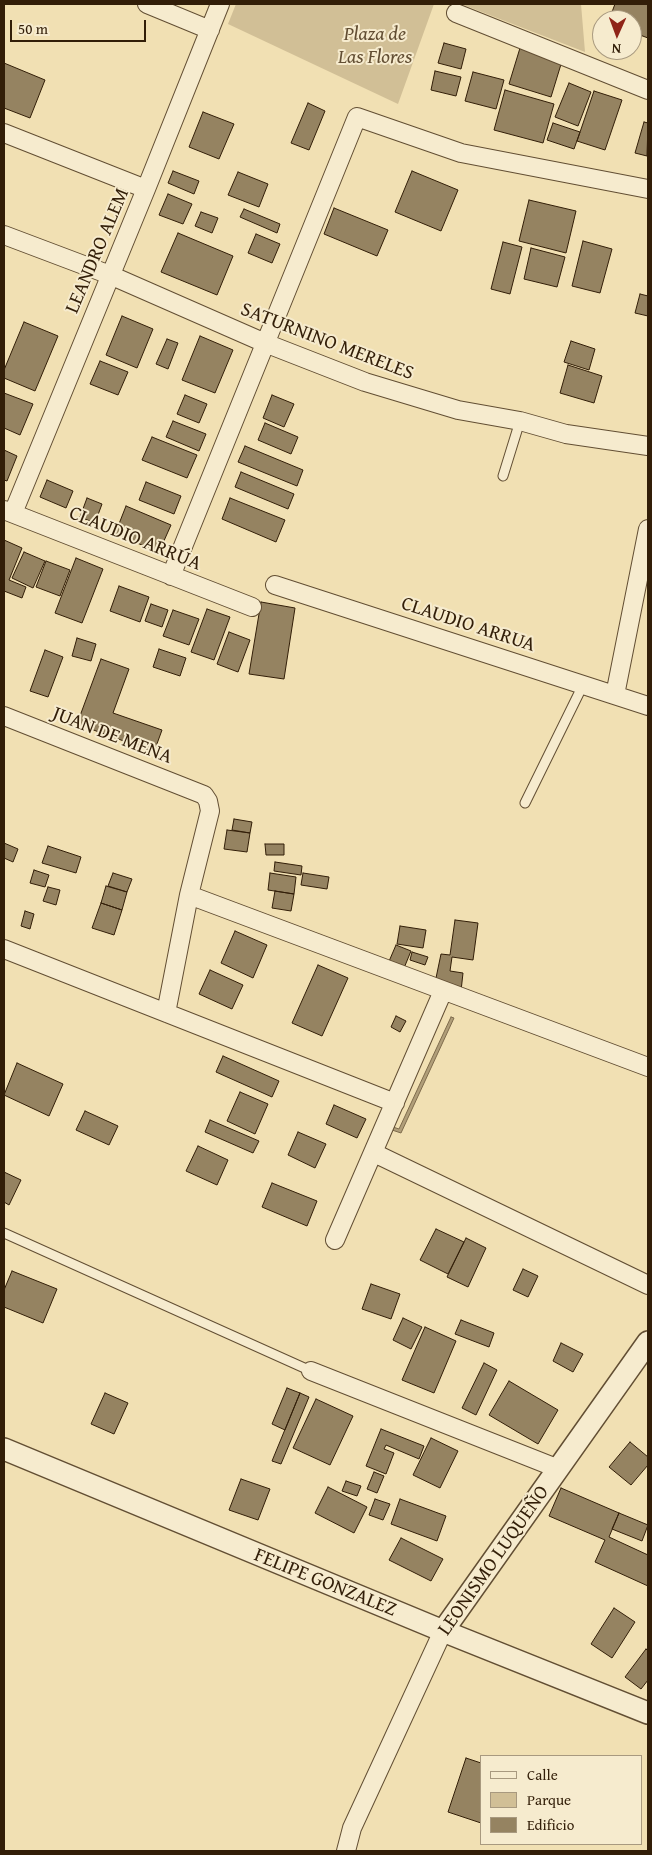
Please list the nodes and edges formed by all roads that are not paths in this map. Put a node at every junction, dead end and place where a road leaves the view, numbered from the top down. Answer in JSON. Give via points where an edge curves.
{"nodes":[{"id":1,"x":147,"y":4,"type":"edge"},
{"id":2,"x":220,"y":4,"type":"edge"},
{"id":3,"x":456,"y":13,"type":"dead end"},
{"id":4,"x":210,"y":30,"type":"junction"},
{"id":5,"x":648,"y":90,"type":"edge"},
{"id":6,"x":4,"y":133,"type":"edge"},
{"id":7,"x":146,"y":189,"type":"junction"},
{"id":8,"x":648,"y":189,"type":"edge"},
{"id":9,"x":4,"y":235,"type":"edge"},
{"id":10,"x":110,"y":275,"type":"junction"},
{"id":11,"x":264,"y":343,"type":"junction"},
{"id":12,"x":520,"y":421,"type":"junction"},
{"id":13,"x":648,"y":446,"type":"edge"},
{"id":14,"x":503,"y":476,"type":"dead end"},
{"id":15,"x":8,"y":512,"type":"edge"},
{"id":16,"x":648,"y":529,"type":"edge"},
{"id":17,"x":171,"y":576,"type":"junction"},
{"id":18,"x":275,"y":585,"type":"dead end"},
{"id":19,"x":252,"y":607,"type":"dead end"},
{"id":20,"x":583,"y":684,"type":"junction"},
{"id":21,"x":615,"y":695,"type":"junction"},
{"id":22,"x":648,"y":706,"type":"edge"},
{"id":23,"x":4,"y":716,"type":"edge"},
{"id":24,"x":525,"y":802,"type":"dead end"},
{"id":25,"x":189,"y":895,"type":"junction"},
{"id":26,"x":4,"y":948,"type":"edge"},
{"id":27,"x":443,"y":990,"type":"junction"},
{"id":28,"x":166,"y":1013,"type":"junction"},
{"id":29,"x":648,"y":1067,"type":"edge"},
{"id":30,"x":395,"y":1104,"type":"junction"},
{"id":31,"x":374,"y":1153,"type":"junction"},
{"id":32,"x":4,"y":1233,"type":"edge"},
{"id":33,"x":335,"y":1240,"type":"dead end"},
{"id":34,"x":648,"y":1284,"type":"edge"},
{"id":35,"x":648,"y":1342,"type":"edge"},
{"id":36,"x":311,"y":1371,"type":"joint"},
{"id":37,"x":4,"y":1450,"type":"edge"},
{"id":38,"x":559,"y":1469,"type":"junction"},
{"id":39,"x":442,"y":1631,"type":"junction"},
{"id":40,"x":648,"y":1713,"type":"edge"},
{"id":41,"x":346,"y":1851,"type":"edge"}],
"edges":[{"from":1,"to":4,"type":"street"},
{"from":2,"to":4,"type":"street","name":"LEANDRO ALEM"},
{"from":3,"to":5,"type":"street"},
{"from":4,"to":7,"type":"street","name":"LEANDRO ALEM"},
{"from":6,"to":7,"type":"street"},
{"from":7,"to":10,"type":"street","name":"LEANDRO ALEM"},
{"from":8,"to":11,"type":"street","via":[[461,152],[357,117]]},
{"from":9,"to":10,"type":"street","name":"SATURNINO MERELES"},
{"from":10,"to":11,"type":"street","name":"SATURNINO MERELES"},
{"from":10,"to":15,"type":"street","name":"LEANDRO ALEM"},
{"from":11,"to":12,"type":"street","name":"SATURNINO MERELES","via":[[365,382],[458,410]]},
{"from":11,"to":17,"type":"street"},
{"from":12,"to":13,"type":"street","name":"SATURNINO MERELES","via":[[566,434]]},
{"from":12,"to":14,"type":"lane"},
{"from":15,"to":17,"type":"street","name":"CLAUDIO ARRÚA"},
{"from":16,"to":21,"type":"street"},
{"from":17,"to":19,"type":"street","name":"CLAUDIO ARRÚA"},
{"from":18,"to":20,"type":"street","name":"CLAUDIO ARRUA"},
{"from":20,"to":21,"type":"street","name":"CLAUDIO ARRUA"},
{"from":20,"to":24,"type":"lane"},
{"from":21,"to":22,"type":"street","name":"CLAUDIO ARRUA"},
{"from":23,"to":25,"type":"street","name":"JUAN DE MENA","via":[[204,795],[210,811]]},
{"from":25,"to":27,"type":"street"},
{"from":25,"to":28,"type":"street"},
{"from":26,"to":28,"type":"street"},
{"from":27,"to":29,"type":"street"},
{"from":27,"to":30,"type":"street"},
{"from":28,"to":30,"type":"street"},
{"from":30,"to":31,"type":"street"},
{"from":31,"to":33,"type":"street"},
{"from":31,"to":34,"type":"street"},
{"from":32,"to":36,"type":"lane"},
{"from":35,"to":38,"type":"street","name":"LEONISMO LUQUEÑO"},
{"from":36,"to":38,"type":"street"},
{"from":37,"to":39,"type":"street","name":"FELIPE GONZALEZ"},
{"from":38,"to":39,"type":"street","name":"LEONISMO LUQUEÑO"},
{"from":39,"to":40,"type":"street","name":"FELIPE GONZALEZ"},
{"from":39,"to":41,"type":"street","name":"LEONISMO LUQUEÑO","via":[[352,1828]]}]}
